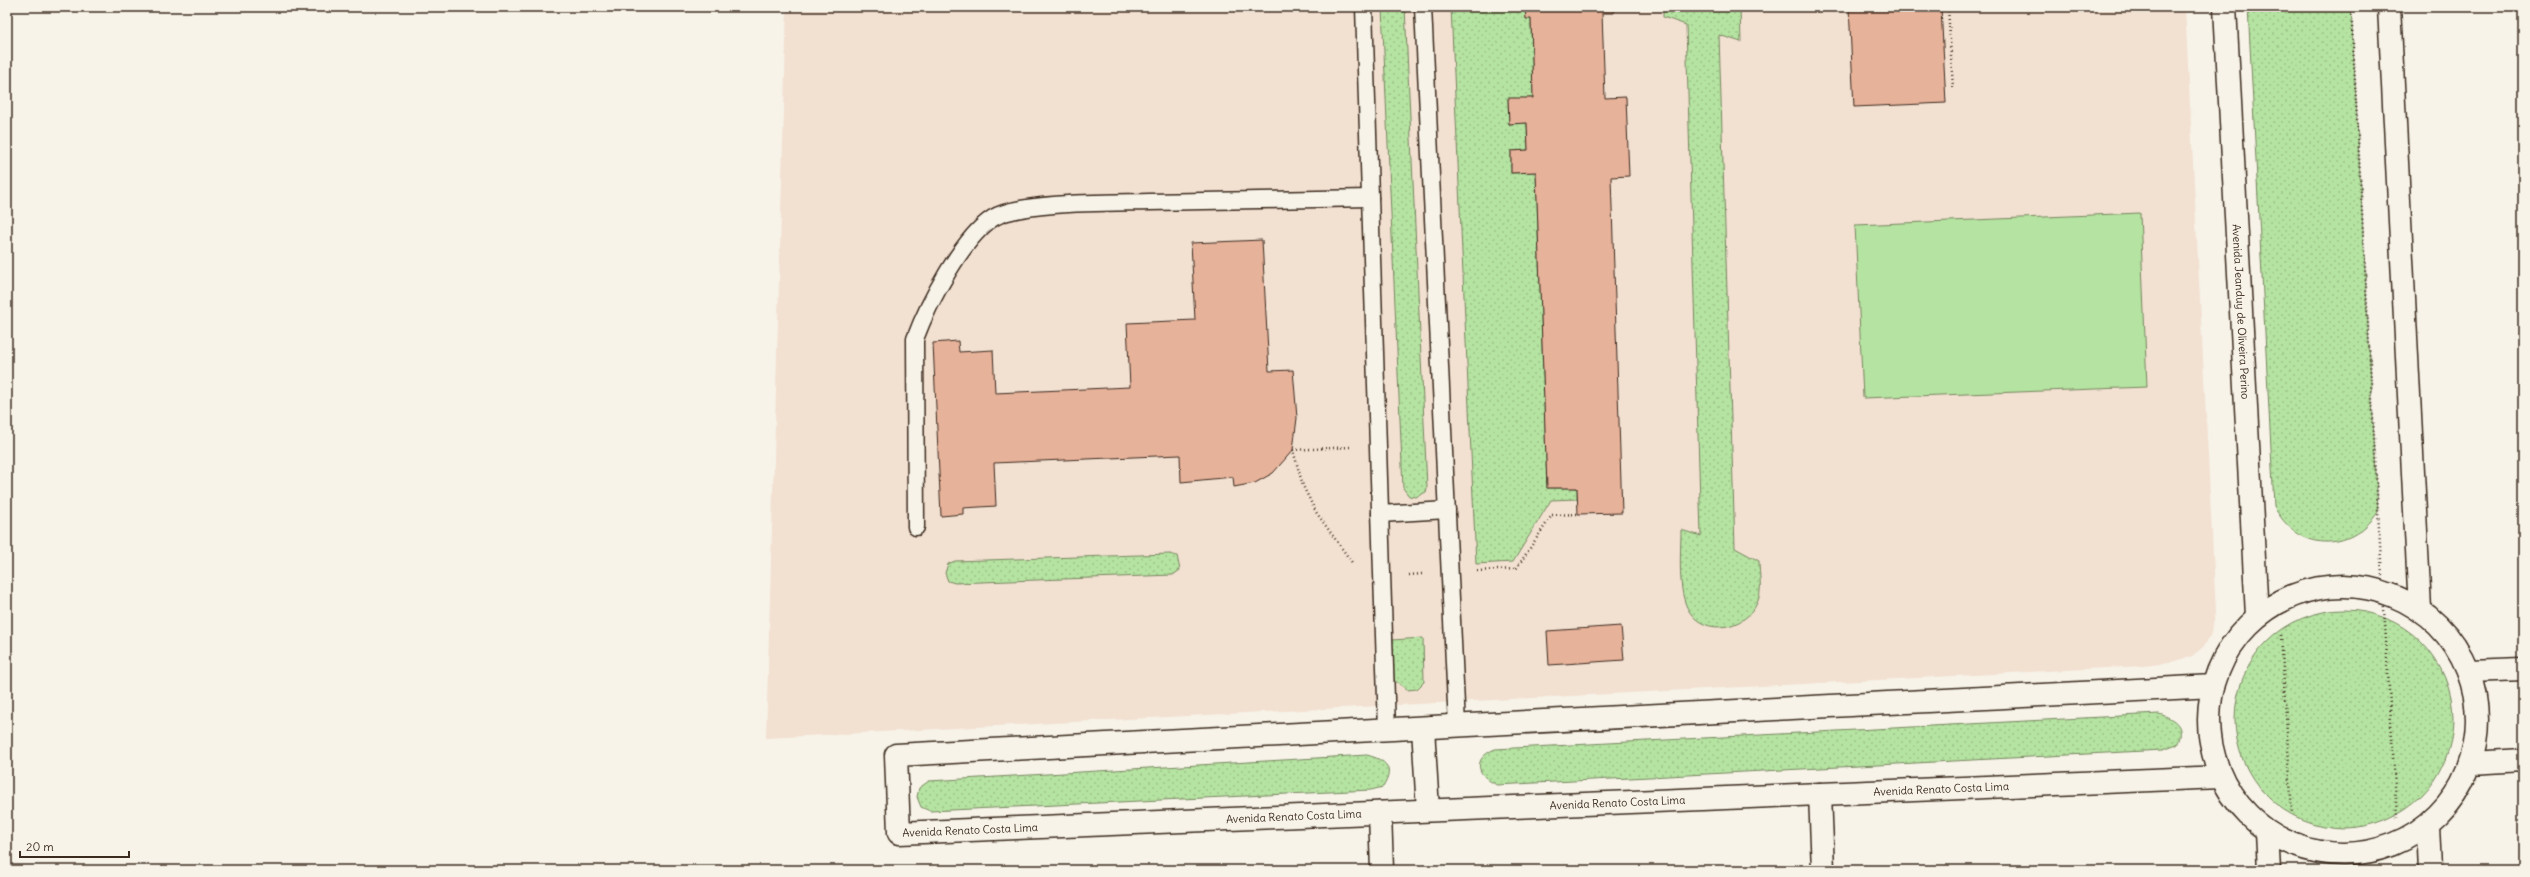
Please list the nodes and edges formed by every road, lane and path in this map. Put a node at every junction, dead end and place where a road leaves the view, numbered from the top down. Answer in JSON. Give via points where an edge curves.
{"nodes":[{"id":1,"x":1364,"y":7,"type":"edge"},
{"id":2,"x":1423,"y":7,"type":"edge"},
{"id":3,"x":1948,"y":7,"type":"edge"},
{"id":4,"x":2225,"y":7,"type":"edge"},
{"id":5,"x":2352,"y":7,"type":"edge"},
{"id":6,"x":2389,"y":7,"type":"edge"},
{"id":7,"x":1953,"y":88,"type":"dead end"},
{"id":8,"x":1370,"y":198,"type":"junction"},
{"id":9,"x":1334,"y":448,"type":"dead end"},
{"id":10,"x":1447,"y":510,"type":"junction"},
{"id":11,"x":1380,"y":514,"type":"junction"},
{"id":12,"x":1578,"y":514,"type":"dead end"},
{"id":13,"x":916,"y":527,"type":"dead end"},
{"id":14,"x":1354,"y":566,"type":"dead end"},
{"id":15,"x":1450,"y":572,"type":"junction"},
{"id":16,"x":1382,"y":576,"type":"junction"},
{"id":17,"x":2383,"y":591,"type":"junction"},
{"id":18,"x":2420,"y":610,"type":"junction"},
{"id":19,"x":2256,"y":616,"type":"junction"},
{"id":20,"x":2523,"y":669,"type":"edge"},
{"id":21,"x":2469,"y":671,"type":"junction"},
{"id":22,"x":2213,"y":686,"type":"junction"},
{"id":23,"x":1457,"y":726,"type":"junction"},
{"id":24,"x":1423,"y":728,"type":"junction"},
{"id":25,"x":1387,"y":730,"type":"junction"},
{"id":26,"x":2523,"y":760,"type":"edge"},
{"id":27,"x":2471,"y":762,"type":"junction"},
{"id":28,"x":2221,"y":777,"type":"junction"},
{"id":29,"x":1820,"y":794,"type":"junction"},
{"id":30,"x":1428,"y":810,"type":"junction"},
{"id":31,"x":1380,"y":813,"type":"junction"},
{"id":32,"x":2428,"y":825,"type":"junction"},
{"id":33,"x":2266,"y":831,"type":"junction"},
{"id":34,"x":2399,"y":843,"type":"junction"},
{"id":35,"x":1382,"y":870,"type":"edge"},
{"id":36,"x":1823,"y":870,"type":"edge"},
{"id":37,"x":2268,"y":870,"type":"edge"},
{"id":38,"x":2430,"y":870,"type":"edge"}],
"edges":[{"from":1,"to":8,"type":"lane"},
{"from":2,"to":10,"type":"lane"},
{"from":3,"to":7,"type":"path"},
{"from":4,"to":19,"type":"street","name":"Avenida Jeanduy de Oliveira Perino"},
{"from":5,"to":17,"type":"path"},
{"from":6,"to":18,"type":"street"},
{"from":8,"to":11,"type":"lane"},
{"from":8,"to":13,"type":"lane","via":[[1069,204],[1013,211],[994,217],[964,247],[927,311],[915,339]]},
{"from":9,"to":14,"type":"path","via":[[1294,450],[1303,486],[1316,512]]},
{"from":10,"to":11,"type":"lane"},
{"from":10,"to":15,"type":"lane"},
{"from":11,"to":16,"type":"lane"},
{"from":12,"to":15,"type":"path","via":[[1552,515],[1516,569]]},
{"from":15,"to":16,"type":"path"},
{"from":15,"to":23,"type":"lane"},
{"from":16,"to":25,"type":"lane"},
{"from":17,"to":18,"type":"street"},
{"from":17,"to":19,"type":"street","via":[[2357,586],[2303,590]]},
{"from":17,"to":34,"type":"path"},
{"from":18,"to":21,"type":"street","via":[[2449,637]]},
{"from":19,"to":22,"type":"street","via":[[2229,647]]},
{"from":20,"to":21,"type":"street"},
{"from":21,"to":27,"type":"street","via":[[2478,717]]},
{"from":22,"to":23,"type":"street","name":"Avenida Renato Costa Lima"},
{"from":22,"to":28,"type":"street","via":[[2209,724],[2212,748]]},
{"from":23,"to":24,"type":"street","name":"Avenida Renato Costa Lima"},
{"from":24,"to":25,"type":"street","name":"Avenida Renato Costa Lima"},
{"from":24,"to":30,"type":"street"},
{"from":25,"to":31,"type":"street","name":"Avenida Renato Costa Lima","via":[[896,755],[899,833]]},
{"from":26,"to":27,"type":"street"},
{"from":27,"to":32,"type":"street","via":[[2454,797]]},
{"from":28,"to":29,"type":"street","name":"Avenida Renato Costa Lima"},
{"from":28,"to":33,"type":"street","via":[[2241,807]]},
{"from":29,"to":30,"type":"street","name":"Avenida Renato Costa Lima"},
{"from":29,"to":36,"type":"street"},
{"from":30,"to":31,"type":"street","name":"Avenida Renato Costa Lima"},
{"from":31,"to":35,"type":"street"},
{"from":32,"to":34,"type":"street"},
{"from":32,"to":38,"type":"street"},
{"from":33,"to":34,"type":"street","via":[[2310,851],[2340,855],[2370,853]]},
{"from":33,"to":37,"type":"street"}]}
